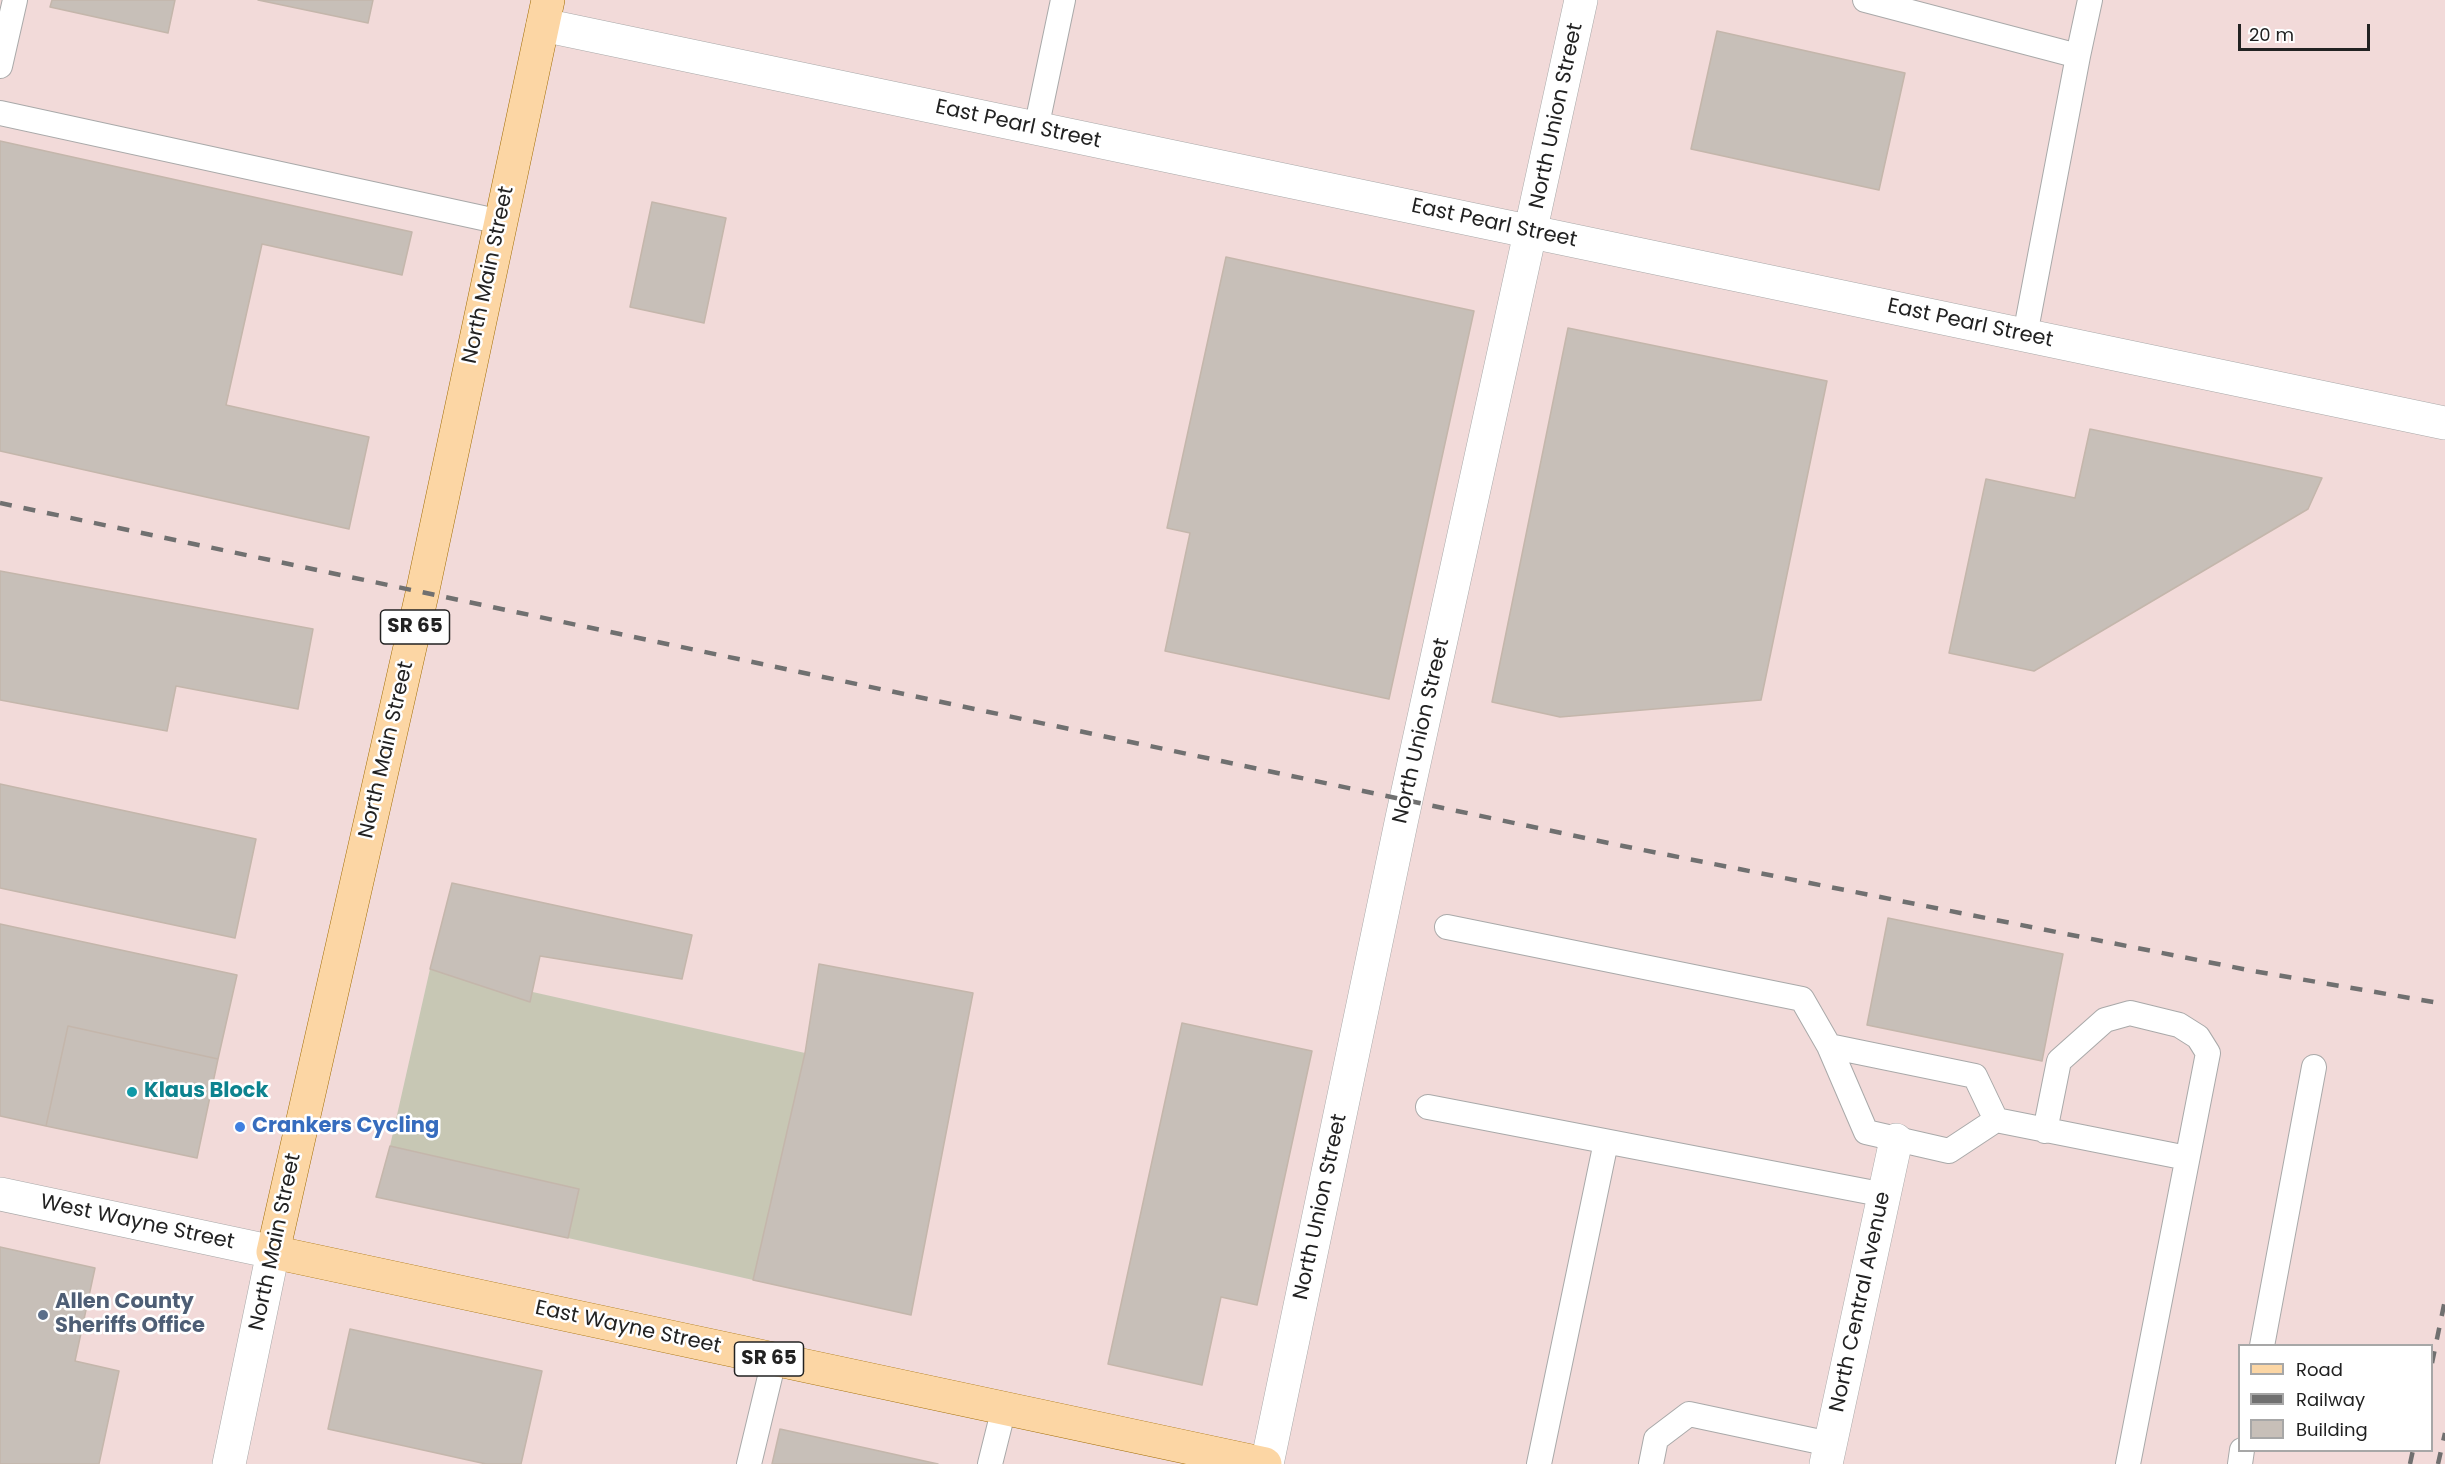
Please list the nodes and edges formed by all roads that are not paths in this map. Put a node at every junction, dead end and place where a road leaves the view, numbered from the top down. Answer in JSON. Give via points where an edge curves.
{"nodes":[{"id":1,"x":15,"y":0,"type":"edge"},
{"id":2,"x":1063,"y":0,"type":"edge"},
{"id":3,"x":1581,"y":0,"type":"edge"},
{"id":4,"x":1865,"y":0,"type":"edge"},
{"id":5,"x":2090,"y":0,"type":"edge"},
{"id":6,"x":546,"y":13,"type":"edge"},
{"id":7,"x":2078,"y":56,"type":"junction"},
{"id":8,"x":0,"y":66,"type":"edge"},
{"id":9,"x":0,"y":114,"type":"edge"},
{"id":10,"x":1036,"y":129,"type":"junction"},
{"id":11,"x":501,"y":222,"type":"junction"},
{"id":12,"x":1532,"y":232,"type":"junction"},
{"id":13,"x":2025,"y":335,"type":"junction"},
{"id":14,"x":2445,"y":423,"type":"edge"},
{"id":15,"x":1447,"y":927,"type":"dead end"},
{"id":16,"x":1829,"y":1046,"type":"junction"},
{"id":17,"x":2314,"y":1067,"type":"dead end"},
{"id":18,"x":1428,"y":1107,"type":"dead end"},
{"id":19,"x":1996,"y":1120,"type":"junction"},
{"id":20,"x":2045,"y":1131,"type":"junction"},
{"id":21,"x":1896,"y":1140,"type":"junction"},
{"id":22,"x":1606,"y":1142,"type":"junction"},
{"id":23,"x":2187,"y":1158,"type":"junction"},
{"id":24,"x":0,"y":1194,"type":"edge"},
{"id":25,"x":1885,"y":1195,"type":"junction"},
{"id":26,"x":273,"y":1252,"type":"junction"},
{"id":27,"x":2262,"y":1344,"type":"edge"},
{"id":28,"x":774,"y":1360,"type":"junction"},
{"id":29,"x":1004,"y":1408,"type":"junction"},
{"id":30,"x":1828,"y":1454,"type":"edge"},
{"id":31,"x":229,"y":1464,"type":"edge"},
{"id":32,"x":749,"y":1464,"type":"edge"},
{"id":33,"x":990,"y":1464,"type":"edge"},
{"id":34,"x":1266,"y":1464,"type":"edge"},
{"id":35,"x":1539,"y":1464,"type":"edge"},
{"id":36,"x":1651,"y":1464,"type":"edge"},
{"id":37,"x":2128,"y":1464,"type":"edge"}],
"edges":[{"from":1,"to":8,"type":"lane"},
{"from":2,"to":10,"type":"lane"},
{"from":3,"to":12,"type":"street","name":"North Union Street"},
{"from":4,"to":7,"type":"lane"},
{"from":5,"to":7,"type":"lane"},
{"from":6,"to":10,"type":"street","name":"East Pearl Street"},
{"from":6,"to":11,"type":"main road","name":"North Main Street","number":"SR 65"},
{"from":7,"to":13,"type":"lane"},
{"from":9,"to":11,"type":"lane"},
{"from":10,"to":12,"type":"street","name":"East Pearl Street"},
{"from":11,"to":26,"type":"main road","name":"North Main Street","number":"SR 65","via":[[422,594]]},
{"from":12,"to":13,"type":"street","name":"East Pearl Street"},
{"from":12,"to":34,"type":"street","name":"North Union Street","via":[[1402,818]]},
{"from":13,"to":14,"type":"street","name":"East Pearl Street"},
{"from":15,"to":16,"type":"lane","via":[[1802,999]]},
{"from":16,"to":19,"type":"lane","via":[[1975,1076]]},
{"from":16,"to":21,"type":"lane","via":[[1866,1132]]},
{"from":17,"to":27,"type":"lane"},
{"from":18,"to":22,"type":"lane"},
{"from":19,"to":20,"type":"lane"},
{"from":19,"to":21,"type":"lane","via":[[1949,1151]]},
{"from":20,"to":23,"type":"lane"},
{"from":20,"to":23,"type":"lane","via":[[2059,1061],[2104,1020],[2130,1014],[2179,1025],[2198,1037],[2208,1053]]},
{"from":21,"to":25,"type":"street","name":"North Central Avenue"},
{"from":22,"to":25,"type":"lane"},
{"from":22,"to":35,"type":"lane"},
{"from":23,"to":37,"type":"lane"},
{"from":24,"to":26,"type":"street","name":"West Wayne Street"},
{"from":25,"to":30,"type":"street","name":"North Central Avenue"},
{"from":26,"to":28,"type":"main road","name":"East Wayne Street","number":"SR 65"},
{"from":26,"to":31,"type":"street","name":"North Main Street"},
{"from":28,"to":29,"type":"main road","name":"East Wayne Street","number":"SR 65"},
{"from":28,"to":32,"type":"lane"},
{"from":29,"to":33,"type":"lane"},
{"from":29,"to":34,"type":"main road","name":"East Wayne Street","number":"SR 65"},
{"from":30,"to":36,"type":"lane","via":[[1689,1414],[1656,1439]]}]}
